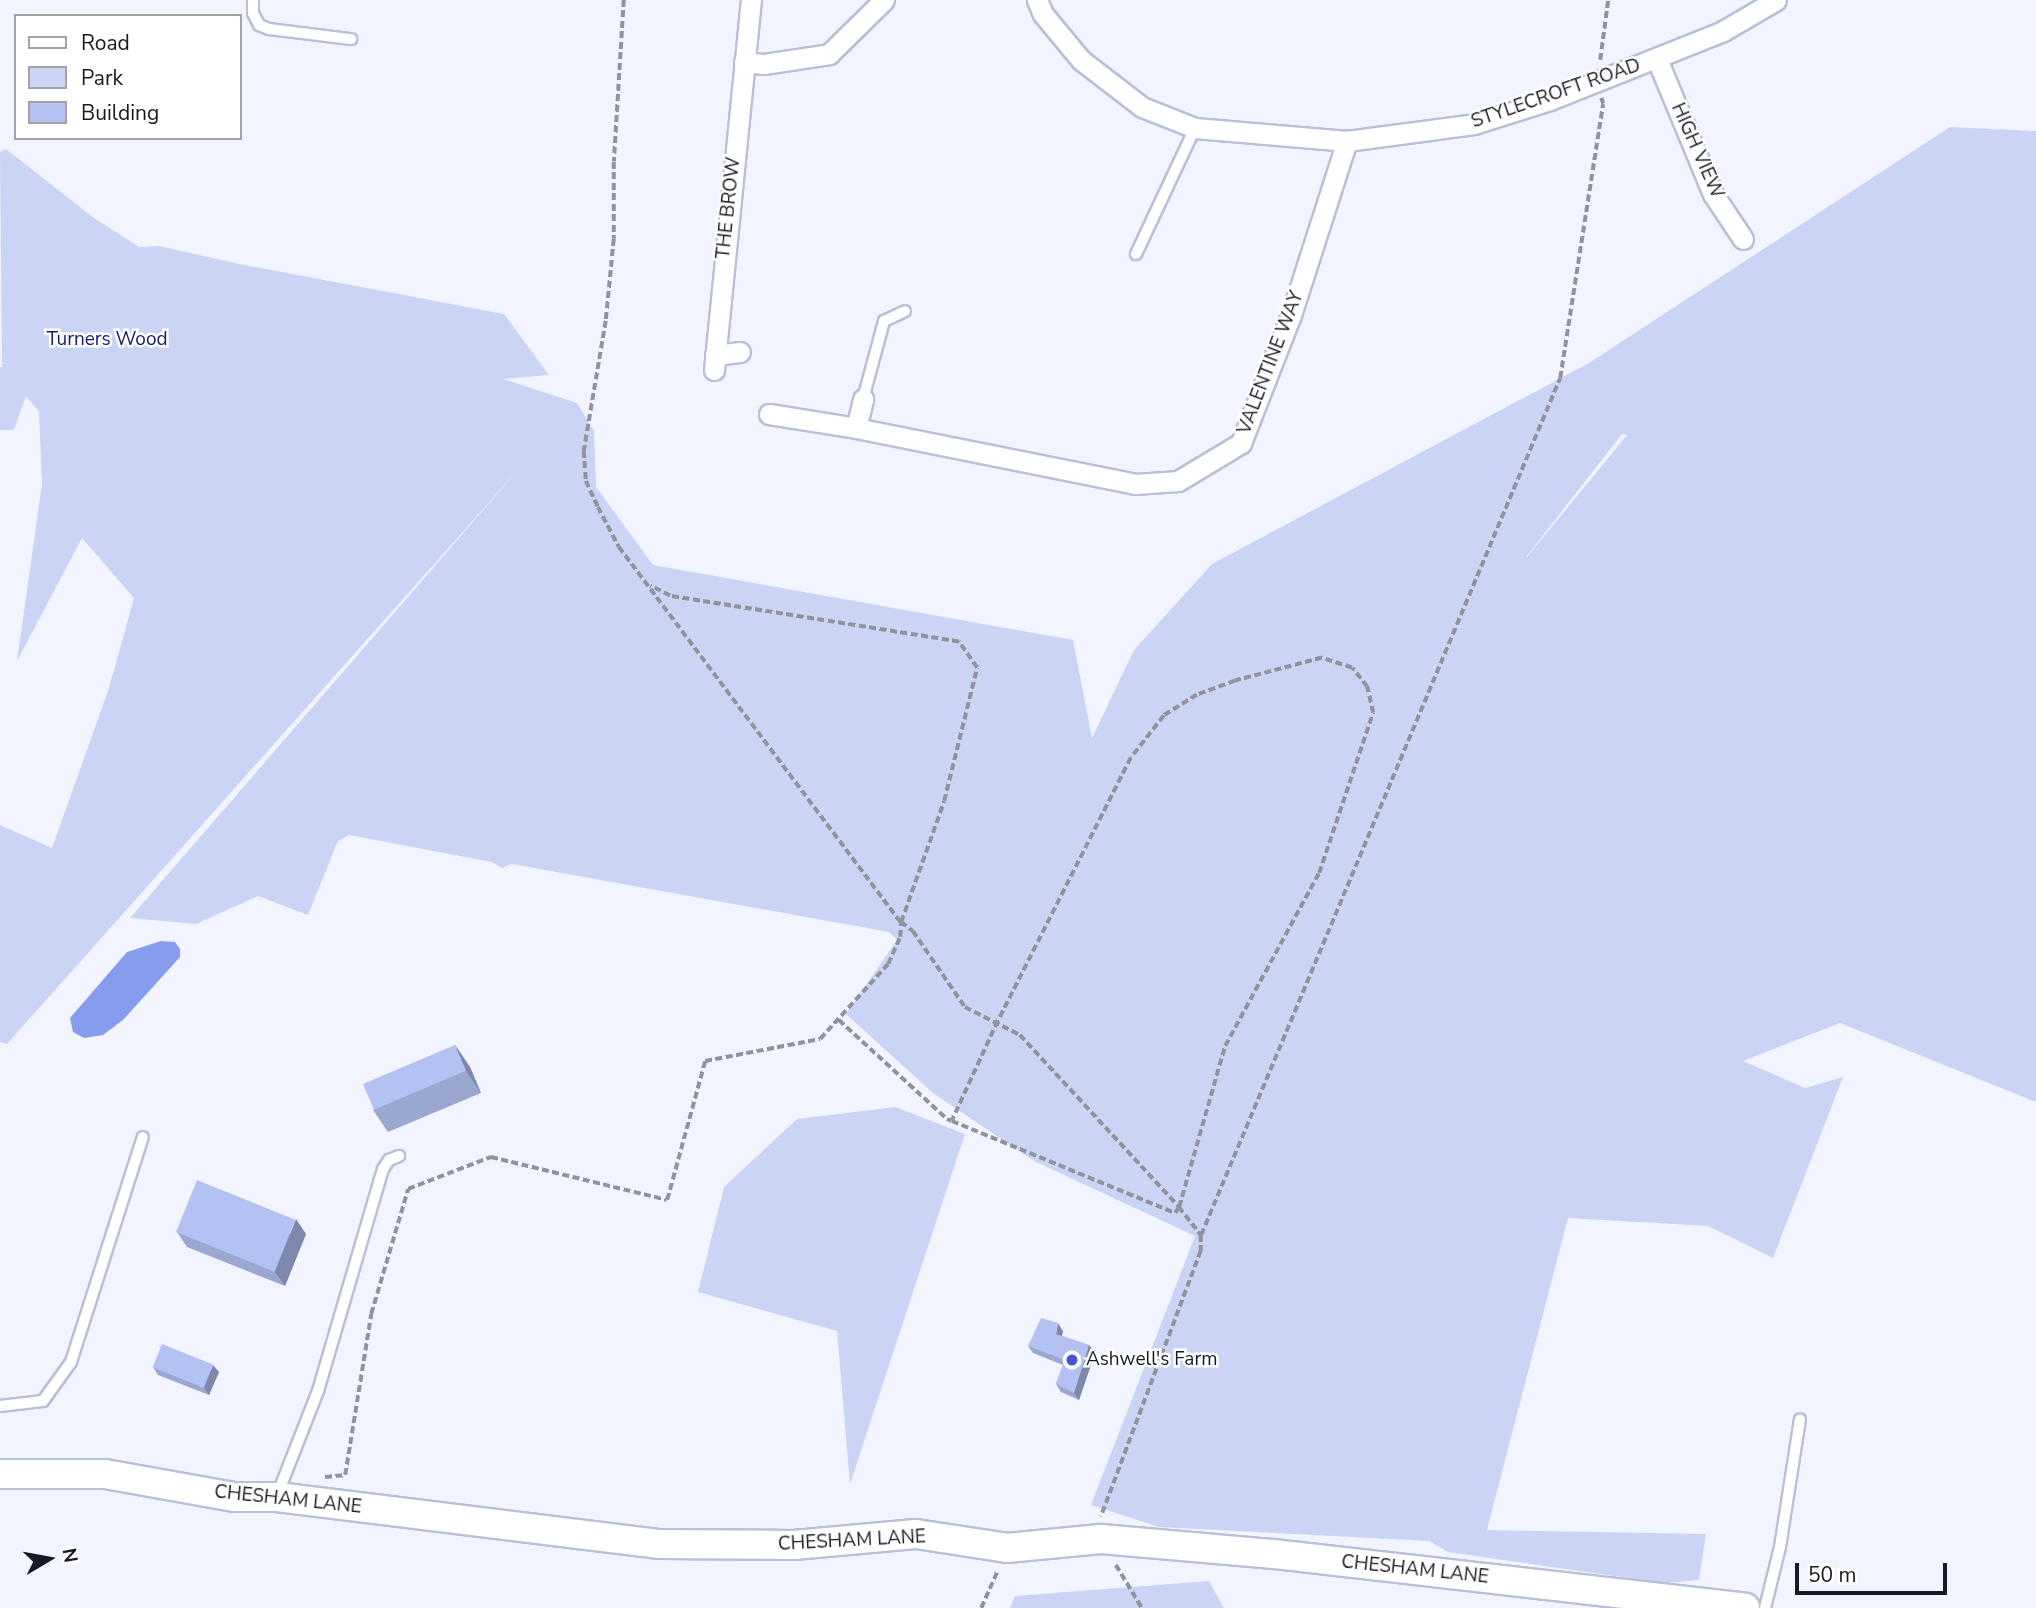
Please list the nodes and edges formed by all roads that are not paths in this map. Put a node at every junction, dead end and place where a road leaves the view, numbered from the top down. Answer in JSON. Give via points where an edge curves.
{"nodes":[{"id":1,"x":253,"y":0,"type":"edge"},
{"id":2,"x":751,"y":0,"type":"edge"},
{"id":3,"x":884,"y":0,"type":"edge"},
{"id":4,"x":1037,"y":0,"type":"edge"},
{"id":5,"x":1776,"y":0,"type":"edge"},
{"id":6,"x":351,"y":39,"type":"dead end"},
{"id":7,"x":1657,"y":59,"type":"junction"},
{"id":8,"x":744,"y":62,"type":"junction"},
{"id":9,"x":1195,"y":128,"type":"junction"},
{"id":10,"x":1347,"y":141,"type":"junction"},
{"id":11,"x":1743,"y":239,"type":"dead end"},
{"id":12,"x":1136,"y":254,"type":"dead end"},
{"id":13,"x":905,"y":312,"type":"dead end"},
{"id":14,"x":740,"y":352,"type":"dead end"},
{"id":15,"x":863,"y":399,"type":"joint"},
{"id":16,"x":769,"y":414,"type":"dead end"},
{"id":17,"x":856,"y":428,"type":"junction"},
{"id":18,"x":144,"y":1137,"type":"dead end"},
{"id":19,"x":399,"y":1156,"type":"dead end"},
{"id":20,"x":0,"y":1406,"type":"edge"},
{"id":21,"x":1800,"y":1420,"type":"dead end"},
{"id":22,"x":0,"y":1474,"type":"edge"},
{"id":23,"x":277,"y":1497,"type":"junction"},
{"id":24,"x":1745,"y":1608,"type":"edge"},
{"id":25,"x":1765,"y":1608,"type":"edge"}],
"edges":[{"from":1,"to":6,"type":"lane","via":[[259,24],[269,29]]},
{"from":2,"to":8,"type":"street","name":"THE BROW"},
{"from":3,"to":8,"type":"street","via":[[829,54],[764,64]]},
{"from":4,"to":9,"type":"street","name":"STYLECROFT ROAD","via":[[1081,60],[1142,107]]},
{"from":5,"to":7,"type":"street","name":"STYLECROFT ROAD","via":[[1723,31]]},
{"from":7,"to":10,"type":"street","name":"STYLECROFT ROAD","via":[[1475,124]]},
{"from":7,"to":11,"type":"street","name":"HIGH VIEW","via":[[1713,194]]},
{"from":8,"to":14,"type":"street","name":"THE BROW","via":[[714,362]]},
{"from":9,"to":10,"type":"street","name":"STYLECROFT ROAD"},
{"from":9,"to":12,"type":"lane"},
{"from":10,"to":17,"type":"street","name":"VALENTINE WAY","via":[[1291,315],[1241,443],[1178,481],[1135,484]]},
{"from":13,"to":15,"type":"lane","via":[[884,321]]},
{"from":15,"to":17,"type":"street"},
{"from":16,"to":17,"type":"street","name":"VALENTINE WAY"},
{"from":18,"to":20,"type":"lane","via":[[71,1362],[43,1401]]},
{"from":19,"to":23,"type":"lane","via":[[383,1169],[318,1391]]},
{"from":21,"to":25,"type":"lane"},
{"from":22,"to":23,"type":"street","name":"CHESHAM LANE","via":[[104,1474],[234,1497]]},
{"from":23,"to":24,"type":"street","name":"CHESHAM LANE","via":[[660,1544],[794,1545],[916,1534],[1007,1548],[1096,1540],[1274,1555]]}]}
